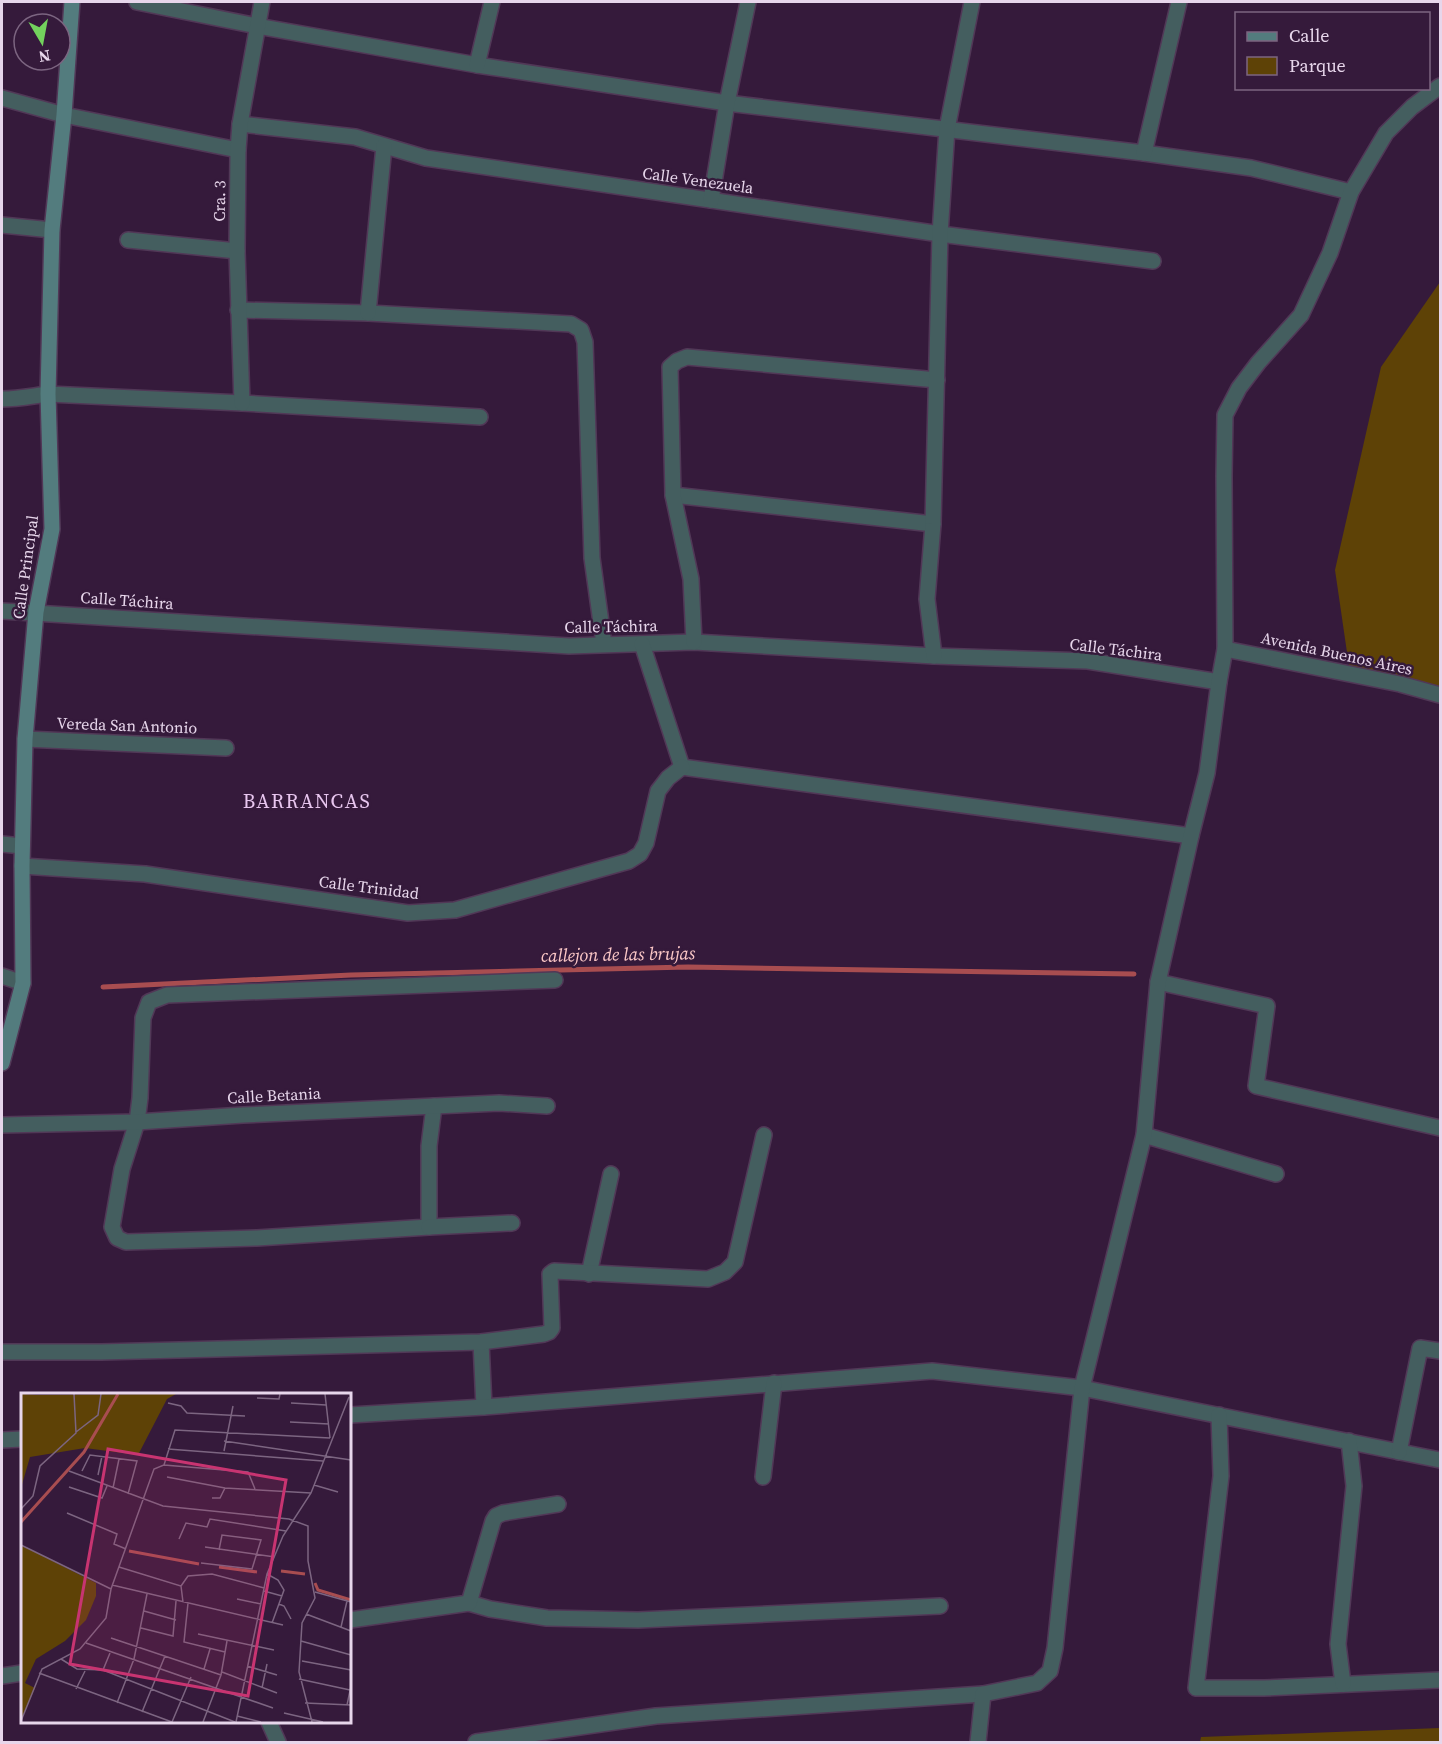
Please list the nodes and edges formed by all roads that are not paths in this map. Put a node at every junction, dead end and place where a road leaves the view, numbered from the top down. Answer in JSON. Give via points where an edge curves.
{"nodes":[{"id":1,"x":72,"y":2,"type":"edge"},
{"id":2,"x":137,"y":2,"type":"edge"},
{"id":3,"x":262,"y":2,"type":"edge"},
{"id":4,"x":492,"y":2,"type":"edge"},
{"id":5,"x":748,"y":2,"type":"edge"},
{"id":6,"x":972,"y":2,"type":"edge"},
{"id":7,"x":1179,"y":2,"type":"edge"},
{"id":8,"x":257,"y":26,"type":"junction"},
{"id":9,"x":477,"y":65,"type":"junction"},
{"id":10,"x":1440,"y":86,"type":"edge"},
{"id":11,"x":2,"y":98,"type":"edge"},
{"id":12,"x":727,"y":103,"type":"junction"},
{"id":13,"x":64,"y":115,"type":"junction"},
{"id":14,"x":240,"y":124,"type":"junction"},
{"id":15,"x":947,"y":129,"type":"junction"},
{"id":16,"x":384,"y":146,"type":"junction"},
{"id":17,"x":238,"y":150,"type":"junction"},
{"id":18,"x":1144,"y":153,"type":"junction"},
{"id":19,"x":1350,"y":192,"type":"junction"},
{"id":20,"x":711,"y":200,"type":"junction"},
{"id":21,"x":2,"y":225,"type":"edge"},
{"id":22,"x":52,"y":230,"type":"junction"},
{"id":23,"x":940,"y":234,"type":"junction"},
{"id":24,"x":128,"y":240,"type":"dead end"},
{"id":25,"x":237,"y":251,"type":"junction"},
{"id":26,"x":1153,"y":261,"type":"dead end"},
{"id":27,"x":238,"y":310,"type":"junction"},
{"id":28,"x":368,"y":313,"type":"junction"},
{"id":29,"x":937,"y":380,"type":"junction"},
{"id":30,"x":48,"y":394,"type":"junction"},
{"id":31,"x":2,"y":399,"type":"edge"},
{"id":32,"x":242,"y":403,"type":"junction"},
{"id":33,"x":480,"y":417,"type":"dead end"},
{"id":34,"x":673,"y":495,"type":"junction"},
{"id":35,"x":933,"y":524,"type":"junction"},
{"id":36,"x":2,"y":611,"type":"edge"},
{"id":37,"x":36,"y":612,"type":"junction"},
{"id":38,"x":694,"y":642,"type":"junction"},
{"id":39,"x":604,"y":644,"type":"junction"},
{"id":40,"x":642,"y":644,"type":"junction"},
{"id":41,"x":1225,"y":649,"type":"junction"},
{"id":42,"x":934,"y":656,"type":"junction"},
{"id":43,"x":1219,"y":682,"type":"junction"},
{"id":44,"x":1440,"y":695,"type":"edge"},
{"id":45,"x":25,"y":739,"type":"junction"},
{"id":46,"x":226,"y":748,"type":"dead end"},
{"id":47,"x":682,"y":767,"type":"junction"},
{"id":48,"x":1191,"y":836,"type":"junction"},
{"id":49,"x":2,"y":844,"type":"edge"},
{"id":50,"x":22,"y":846,"type":"junction"},
{"id":51,"x":22,"y":866,"type":"junction"},
{"id":52,"x":2,"y":976,"type":"edge"},
{"id":53,"x":555,"y":980,"type":"dead end"},
{"id":54,"x":1158,"y":982,"type":"junction"},
{"id":55,"x":23,"y":983,"type":"junction"},
{"id":56,"x":2,"y":1063,"type":"edge"},
{"id":57,"x":434,"y":1106,"type":"junction"},
{"id":58,"x":548,"y":1106,"type":"dead end"},
{"id":59,"x":137,"y":1122,"type":"junction"},
{"id":60,"x":2,"y":1125,"type":"edge"},
{"id":61,"x":1440,"y":1128,"type":"edge"},
{"id":62,"x":764,"y":1135,"type":"dead end"},
{"id":63,"x":1144,"y":1135,"type":"junction"},
{"id":64,"x":611,"y":1174,"type":"dead end"},
{"id":65,"x":1276,"y":1174,"type":"dead end"},
{"id":66,"x":512,"y":1223,"type":"dead end"},
{"id":67,"x":429,"y":1227,"type":"junction"},
{"id":68,"x":589,"y":1274,"type":"junction"},
{"id":69,"x":481,"y":1342,"type":"junction"},
{"id":70,"x":1440,"y":1351,"type":"edge"},
{"id":71,"x":2,"y":1352,"type":"edge"},
{"id":72,"x":774,"y":1383,"type":"junction"},
{"id":73,"x":1082,"y":1388,"type":"junction"},
{"id":74,"x":484,"y":1407,"type":"junction"},
{"id":75,"x":351,"y":1415,"type":"edge"},
{"id":76,"x":1219,"y":1415,"type":"junction"},
{"id":77,"x":21,"y":1439,"type":"edge"},
{"id":78,"x":2,"y":1440,"type":"edge"},
{"id":79,"x":1349,"y":1441,"type":"junction"},
{"id":80,"x":1399,"y":1452,"type":"junction"},
{"id":81,"x":1440,"y":1460,"type":"edge"},
{"id":82,"x":763,"y":1477,"type":"dead end"},
{"id":83,"x":558,"y":1504,"type":"dead end"},
{"id":84,"x":469,"y":1604,"type":"junction"},
{"id":85,"x":940,"y":1606,"type":"dead end"},
{"id":86,"x":351,"y":1620,"type":"edge"},
{"id":87,"x":21,"y":1673,"type":"edge"},
{"id":88,"x":2,"y":1676,"type":"edge"},
{"id":89,"x":1440,"y":1680,"type":"edge"},
{"id":90,"x":1343,"y":1684,"type":"junction"},
{"id":91,"x":983,"y":1694,"type":"junction"},
{"id":92,"x":268,"y":1723,"type":"edge"},
{"id":93,"x":278,"y":1743,"type":"edge"},
{"id":94,"x":476,"y":1743,"type":"edge"},
{"id":95,"x":978,"y":1743,"type":"edge"}],
"edges":[{"from":1,"to":13,"type":"street","name":"Calle Principal"},
{"from":2,"to":8,"type":"street"},
{"from":3,"to":8,"type":"street","name":"Cra. 3"},
{"from":4,"to":9,"type":"street"},
{"from":5,"to":12,"type":"street"},
{"from":6,"to":15,"type":"street"},
{"from":7,"to":18,"type":"street"},
{"from":8,"to":9,"type":"street"},
{"from":8,"to":14,"type":"street","name":"Cra. 3"},
{"from":9,"to":12,"type":"street"},
{"from":10,"to":19,"type":"street","via":[[1386,133]]},
{"from":11,"to":13,"type":"street"},
{"from":12,"to":15,"type":"street"},
{"from":12,"to":20,"type":"street"},
{"from":13,"to":17,"type":"street"},
{"from":13,"to":22,"type":"street","name":"Calle Principal"},
{"from":14,"to":16,"type":"street","name":"Calle Venezuela","via":[[355,137]]},
{"from":14,"to":17,"type":"street","name":"Cra. 3"},
{"from":15,"to":18,"type":"street"},
{"from":15,"to":23,"type":"street"},
{"from":16,"to":20,"type":"street","name":"Calle Venezuela","via":[[426,158]]},
{"from":16,"to":28,"type":"street"},
{"from":17,"to":25,"type":"street","name":"Cra. 3"},
{"from":18,"to":19,"type":"street","via":[[1251,168]]},
{"from":19,"to":41,"type":"street","via":[[1329,253],[1301,315],[1258,363],[1225,415]]},
{"from":20,"to":23,"type":"street","name":"Calle Venezuela"},
{"from":21,"to":22,"type":"street"},
{"from":22,"to":30,"type":"street","name":"Calle Principal"},
{"from":23,"to":26,"type":"street","name":"Calle Venezuela"},
{"from":23,"to":29,"type":"street"},
{"from":24,"to":25,"type":"street"},
{"from":25,"to":27,"type":"street","name":"Cra. 3"},
{"from":27,"to":28,"type":"street"},
{"from":27,"to":32,"type":"street","name":"Cra. 3"},
{"from":28,"to":39,"type":"street","via":[[571,324],[581,330],[585,342],[592,558]]},
{"from":29,"to":34,"type":"street","via":[[687,357],[676,361],[670,367]]},
{"from":29,"to":35,"type":"street"},
{"from":30,"to":31,"type":"street"},
{"from":30,"to":32,"type":"street"},
{"from":30,"to":37,"type":"street","name":"Calle Principal","via":[[52,529]]},
{"from":32,"to":33,"type":"street"},
{"from":34,"to":35,"type":"street"},
{"from":34,"to":38,"type":"street","via":[[691,579]]},
{"from":35,"to":42,"type":"street","via":[[927,599]]},
{"from":36,"to":37,"type":"street","name":"Calle Táchira"},
{"from":37,"to":39,"type":"street","name":"Calle Táchira","via":[[569,646]]},
{"from":37,"to":45,"type":"street","name":"Calle Principal"},
{"from":38,"to":40,"type":"street","name":"Calle Táchira"},
{"from":38,"to":42,"type":"street","name":"Calle Táchira"},
{"from":39,"to":40,"type":"street","name":"Calle Táchira"},
{"from":40,"to":47,"type":"street"},
{"from":41,"to":43,"type":"street"},
{"from":41,"to":44,"type":"street","name":"Avenida Buenos Aires"},
{"from":42,"to":43,"type":"street","name":"Calle Táchira","via":[[1088,661]]},
{"from":43,"to":48,"type":"street","via":[[1208,772]]},
{"from":45,"to":46,"type":"street","name":"Vereda San Antonio"},
{"from":45,"to":50,"type":"street","name":"Calle Principal"},
{"from":47,"to":48,"type":"street"},
{"from":47,"to":51,"type":"street","name":"Calle Trinidad","via":[[658,791],[646,843],[640,854],[629,861],[455,910],[408,913],[146,873]]},
{"from":48,"to":54,"type":"street"},
{"from":49,"to":50,"type":"street"},
{"from":50,"to":51,"type":"street","name":"Calle Principal"},
{"from":51,"to":55,"type":"street","name":"Calle Principal"},
{"from":52,"to":55,"type":"street"},
{"from":53,"to":59,"type":"street","via":[[167,995],[149,1002],[143,1018]]},
{"from":54,"to":61,"type":"street","via":[[1267,1006],[1256,1086]]},
{"from":54,"to":63,"type":"street"},
{"from":55,"to":56,"type":"street","name":"Calle Principal"},
{"from":57,"to":58,"type":"street","name":"Calle Betania","via":[[499,1102]]},
{"from":57,"to":59,"type":"street","name":"Calle Betania"},
{"from":57,"to":67,"type":"street","via":[[429,1146]]},
{"from":59,"to":60,"type":"street","name":"Calle Betania"},
{"from":59,"to":67,"type":"street","via":[[122,1169],[112,1227],[117,1238],[126,1242]]},
{"from":62,"to":68,"type":"street","via":[[735,1262],[725,1272],[708,1279]]},
{"from":63,"to":65,"type":"street"},
{"from":63,"to":73,"type":"street"},
{"from":64,"to":68,"type":"street"},
{"from":66,"to":67,"type":"street"},
{"from":68,"to":69,"type":"street","via":[[551,1272],[549,1332]]},
{"from":69,"to":71,"type":"street"},
{"from":69,"to":74,"type":"street"},
{"from":70,"to":80,"type":"street","via":[[1420,1348]]},
{"from":72,"to":73,"type":"street","via":[[932,1371]]},
{"from":72,"to":74,"type":"street"},
{"from":72,"to":82,"type":"street"},
{"from":73,"to":76,"type":"street"},
{"from":73,"to":91,"type":"street","via":[[1050,1671],[1037,1683]]},
{"from":74,"to":75,"type":"street"},
{"from":76,"to":79,"type":"street"},
{"from":76,"to":90,"type":"street","via":[[1221,1476],[1196,1688]]},
{"from":77,"to":78,"type":"street"},
{"from":79,"to":80,"type":"street"},
{"from":79,"to":90,"type":"street","via":[[1354,1486],[1338,1644]]},
{"from":80,"to":81,"type":"street"},
{"from":83,"to":84,"type":"street","via":[[496,1516]]},
{"from":84,"to":85,"type":"street","via":[[547,1618],[638,1620]]},
{"from":84,"to":86,"type":"street"},
{"from":87,"to":88,"type":"street"},
{"from":89,"to":90,"type":"street"},
{"from":91,"to":94,"type":"street","via":[[656,1716]]},
{"from":91,"to":95,"type":"street"},
{"from":92,"to":93,"type":"street"}]}
